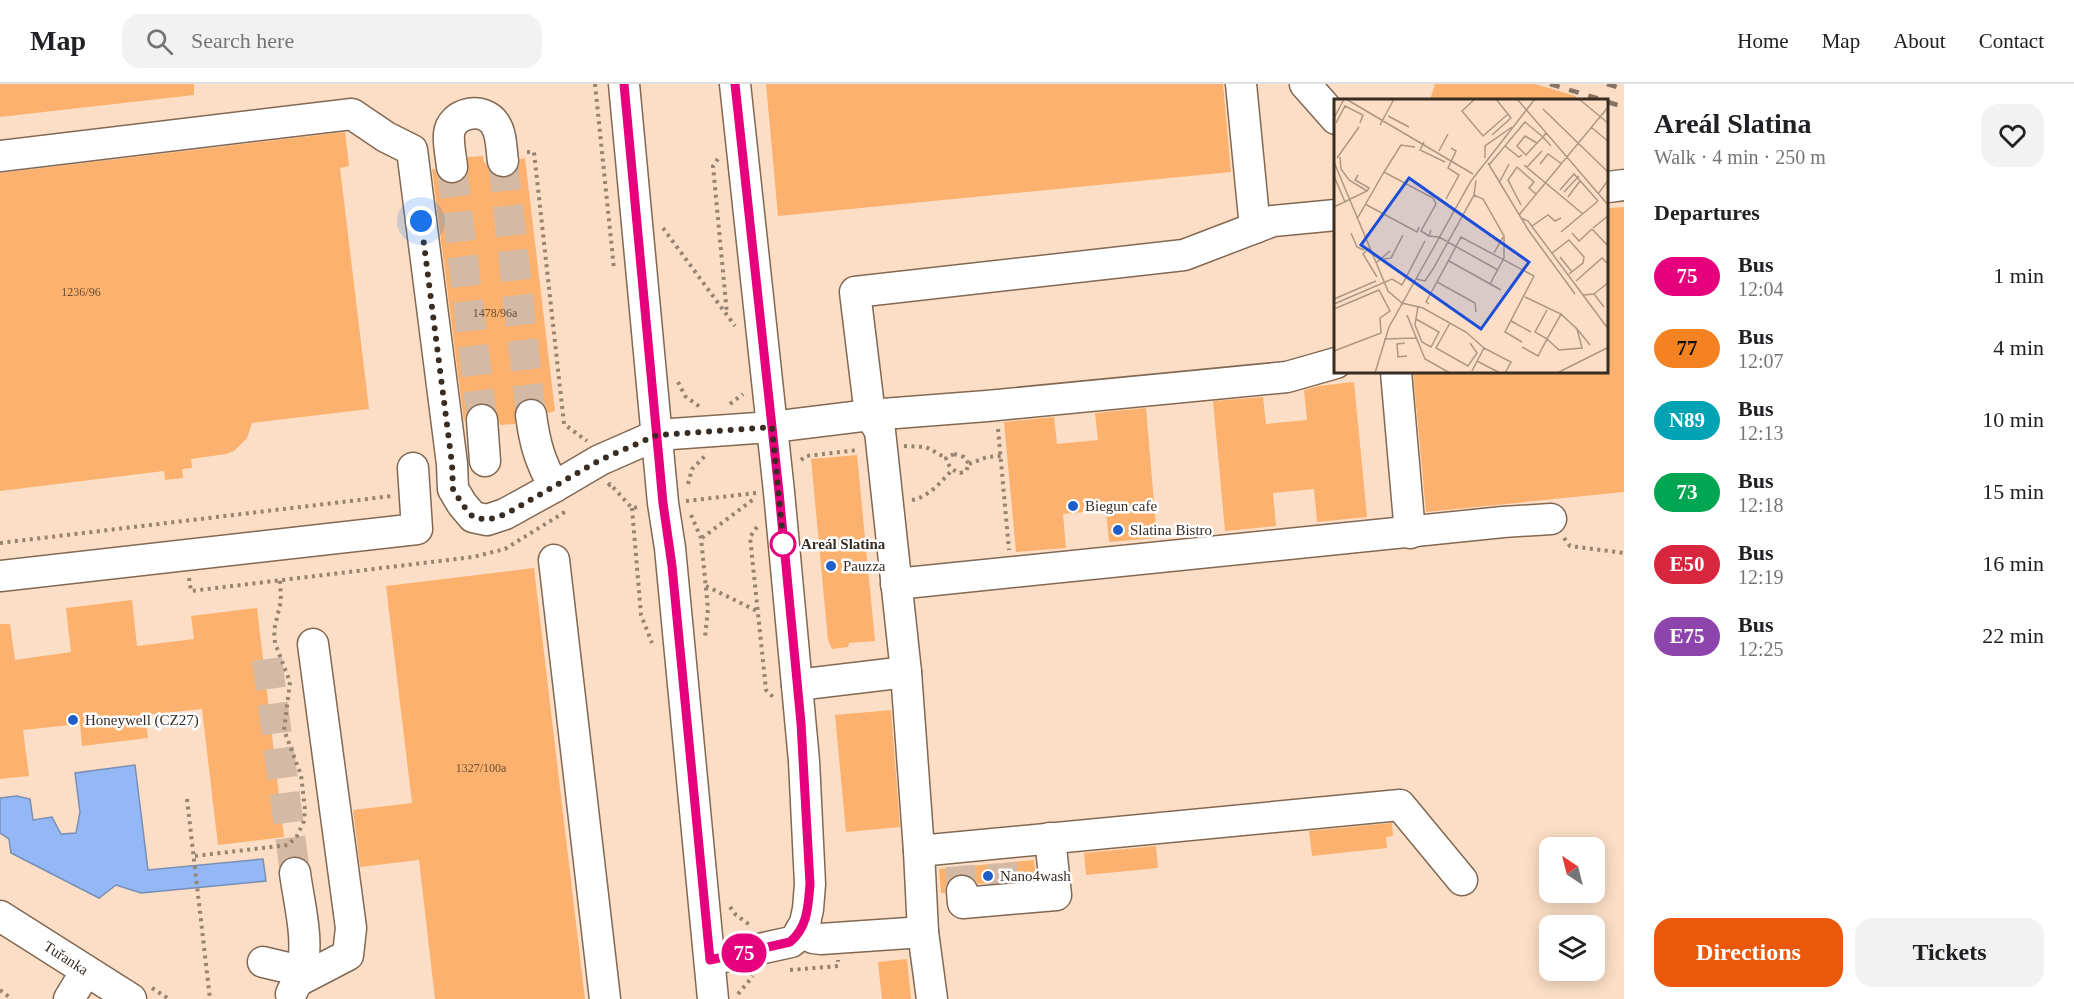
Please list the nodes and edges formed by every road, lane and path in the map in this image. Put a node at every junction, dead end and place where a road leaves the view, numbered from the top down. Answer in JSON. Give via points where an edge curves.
{"nodes":[{"id":1,"x":595,"y":84,"type":"edge"},
{"id":2,"x":624,"y":84,"type":"edge"},
{"id":3,"x":735,"y":84,"type":"edge"},
{"id":4,"x":1241,"y":84,"type":"edge"},
{"id":5,"x":1305,"y":84,"type":"edge"},
{"id":6,"x":1334,"y":117,"type":"edge"},
{"id":7,"x":0,"y":156,"type":"edge"},
{"id":8,"x":502,"y":158,"type":"joint"},
{"id":9,"x":452,"y":166,"type":"tunnel mouth"},
{"id":10,"x":1624,"y":185,"type":"edge"},
{"id":11,"x":1609,"y":187,"type":"edge"},
{"id":12,"x":1334,"y":215,"type":"edge"},
{"id":13,"x":663,"y":228,"type":"dead end"},
{"id":14,"x":1255,"y":228,"type":"junction"},
{"id":15,"x":614,"y":272,"type":"dead end"},
{"id":16,"x":741,"y":334,"type":"dead end"},
{"id":17,"x":1334,"y":364,"type":"edge"},
{"id":18,"x":1396,"y":374,"type":"edge"},
{"id":19,"x":748,"y":387,"type":"dead end"},
{"id":20,"x":686,"y":396,"type":"dead end"},
{"id":21,"x":725,"y":407,"type":"dead end"},
{"id":22,"x":709,"y":408,"type":"dead end"},
{"id":23,"x":531,"y":415,"type":"tunnel mouth"},
{"id":24,"x":870,"y":415,"type":"junction"},
{"id":25,"x":482,"y":420,"type":"tunnel mouth"},
{"id":26,"x":998,"y":424,"type":"dead end"},
{"id":27,"x":772,"y":427,"type":"junction"},
{"id":28,"x":657,"y":435,"type":"junction"},
{"id":29,"x":882,"y":447,"type":"junction"},
{"id":30,"x":706,"y":455,"type":"dead end"},
{"id":31,"x":1001,"y":456,"type":"junction"},
{"id":32,"x":946,"y":458,"type":"junction"},
{"id":33,"x":485,"y":461,"type":"dead end"},
{"id":34,"x":969,"y":464,"type":"junction"},
{"id":35,"x":793,"y":466,"type":"dead end"},
{"id":36,"x":413,"y":468,"type":"dead end"},
{"id":37,"x":692,"y":469,"type":"dead end"},
{"id":38,"x":952,"y":470,"type":"junction"},
{"id":39,"x":605,"y":472,"type":"junction"},
{"id":40,"x":554,"y":487,"type":"junction"},
{"id":41,"x":395,"y":496,"type":"dead end"},
{"id":42,"x":888,"y":502,"type":"junction"},
{"id":43,"x":632,"y":508,"type":"dead end"},
{"id":44,"x":1551,"y":519,"type":"joint"},
{"id":45,"x":759,"y":523,"type":"dead end"},
{"id":46,"x":1410,"y":533,"type":"junction"},
{"id":47,"x":0,"y":543,"type":"edge"},
{"id":48,"x":1624,"y":553,"type":"edge"},
{"id":49,"x":1010,"y":556,"type":"dead end"},
{"id":50,"x":554,"y":560,"type":"dead end"},
{"id":51,"x":0,"y":576,"type":"edge"},
{"id":52,"x":280,"y":580,"type":"dead end"},
{"id":53,"x":896,"y":584,"type":"junction"},
{"id":54,"x":706,"y":586,"type":"dead end"},
{"id":55,"x":758,"y":612,"type":"junction"},
{"id":56,"x":313,"y":644,"type":"dead end"},
{"id":57,"x":653,"y":646,"type":"dead end"},
{"id":58,"x":906,"y":672,"type":"junction"},
{"id":59,"x":788,"y":694,"type":"junction"},
{"id":60,"x":187,"y":799,"type":"dead end"},
{"id":61,"x":1050,"y":838,"type":"junction"},
{"id":62,"x":920,"y":850,"type":"junction"},
{"id":63,"x":195,"y":856,"type":"junction"},
{"id":64,"x":991,"y":872,"type":"junction"},
{"id":65,"x":295,"y":873,"type":"tunnel mouth"},
{"id":66,"x":1462,"y":880,"type":"dead end"},
{"id":67,"x":730,"y":907,"type":"dead end"},
{"id":68,"x":0,"y":916,"type":"edge"},
{"id":69,"x":760,"y":928,"type":"dead end"},
{"id":70,"x":801,"y":930,"type":"junction"},
{"id":71,"x":923,"y":932,"type":"junction"},
{"id":72,"x":710,"y":960,"type":"junction"},
{"id":73,"x":263,"y":962,"type":"dead end"},
{"id":74,"x":86,"y":971,"type":"junction"},
{"id":75,"x":296,"y":984,"type":"edge"},
{"id":76,"x":0,"y":990,"type":"edge"},
{"id":77,"x":12,"y":999,"type":"edge"},
{"id":78,"x":69,"y":999,"type":"edge"},
{"id":79,"x":131,"y":999,"type":"edge"},
{"id":80,"x":210,"y":999,"type":"edge"},
{"id":81,"x":605,"y":999,"type":"edge"},
{"id":82,"x":713,"y":999,"type":"edge"},
{"id":83,"x":932,"y":999,"type":"edge"}],
"edges":[{"from":1,"to":15,"type":"path"},
{"from":2,"to":28,"type":"street"},
{"from":3,"to":27,"type":"street"},
{"from":4,"to":14,"type":"street"},
{"from":5,"to":6,"type":"street"},
{"from":7,"to":40,"type":"street","via":[[352,114],[412,150],[453,489],[473,517],[487,520],[506,514]]},
{"from":8,"to":9,"type":"street","via":[[494,121],[473,112],[456,120],[449,132]]},
{"from":8,"to":39,"type":"path","via":[[534,152],[564,424],[593,446]]},
{"from":10,"to":11,"type":"street"},
{"from":12,"to":14,"type":"street","via":[[1273,221]]},
{"from":13,"to":16,"type":"path"},
{"from":14,"to":24,"type":"street","via":[[1184,255],[855,292]]},
{"from":17,"to":24,"type":"street","via":[[1287,377]]},
{"from":18,"to":46,"type":"street"},
{"from":19,"to":21,"type":"path"},
{"from":20,"to":22,"type":"path"},
{"from":23,"to":40,"type":"street","via":[[540,459]]},
{"from":24,"to":27,"type":"street"},
{"from":24,"to":29,"type":"street","via":[[880,431]]},
{"from":25,"to":33,"type":"street"},
{"from":26,"to":31,"type":"path"},
{"from":27,"to":28,"type":"street"},
{"from":27,"to":59,"type":"street"},
{"from":28,"to":39,"type":"street"},
{"from":28,"to":72,"type":"street"},
{"from":29,"to":32,"type":"path","via":[[926,447]]},
{"from":29,"to":35,"type":"path","via":[[806,456]]},
{"from":29,"to":42,"type":"street"},
{"from":30,"to":37,"type":"path"},
{"from":31,"to":34,"type":"path"},
{"from":31,"to":49,"type":"path"},
{"from":32,"to":34,"type":"path","via":[[954,454],[964,457]]},
{"from":32,"to":38,"type":"path"},
{"from":34,"to":38,"type":"path","via":[[966,471]]},
{"from":36,"to":51,"type":"street","via":[[417,529]]},
{"from":38,"to":42,"type":"path","via":[[920,498]]},
{"from":39,"to":40,"type":"street"},
{"from":41,"to":47,"type":"path"},
{"from":42,"to":53,"type":"street"},
{"from":43,"to":57,"type":"path","via":[[641,615]]},
{"from":44,"to":46,"type":"street"},
{"from":44,"to":48,"type":"path","via":[[1569,546]]},
{"from":45,"to":55,"type":"path","via":[[750,537]]},
{"from":46,"to":53,"type":"street"},
{"from":50,"to":81,"type":"street"},
{"from":52,"to":63,"type":"path","via":[[275,643],[290,682],[284,730],[304,788],[304,821],[288,845]]},
{"from":53,"to":58,"type":"street"},
{"from":54,"to":55,"type":"path"},
{"from":55,"to":59,"type":"path","via":[[766,690]]},
{"from":56,"to":75,"type":"street","via":[[351,928],[348,955]]},
{"from":58,"to":59,"type":"street"},
{"from":58,"to":62,"type":"street"},
{"from":59,"to":70,"type":"street","via":[[804,761],[810,884]]},
{"from":60,"to":63,"type":"path"},
{"from":61,"to":64,"type":"street"},
{"from":61,"to":64,"type":"street","via":[[1056,895]]},
{"from":61,"to":66,"type":"street","via":[[1400,805]]},
{"from":62,"to":64,"type":"street"},
{"from":62,"to":71,"type":"street"},
{"from":63,"to":80,"type":"path"},
{"from":65,"to":75,"type":"street","via":[[303,937]]},
{"from":67,"to":69,"type":"path","via":[[750,926]]},
{"from":68,"to":74,"type":"street","name":"Tuřanka"},
{"from":70,"to":71,"type":"street","via":[[821,939]]},
{"from":70,"to":72,"type":"street","via":[[784,945]]},
{"from":71,"to":83,"type":"street"},
{"from":72,"to":82,"type":"street"},
{"from":73,"to":75,"type":"street"},
{"from":74,"to":78,"type":"street"},
{"from":74,"to":79,"type":"street","name":"Tuřanka"},
{"from":76,"to":77,"type":"path"}]}
